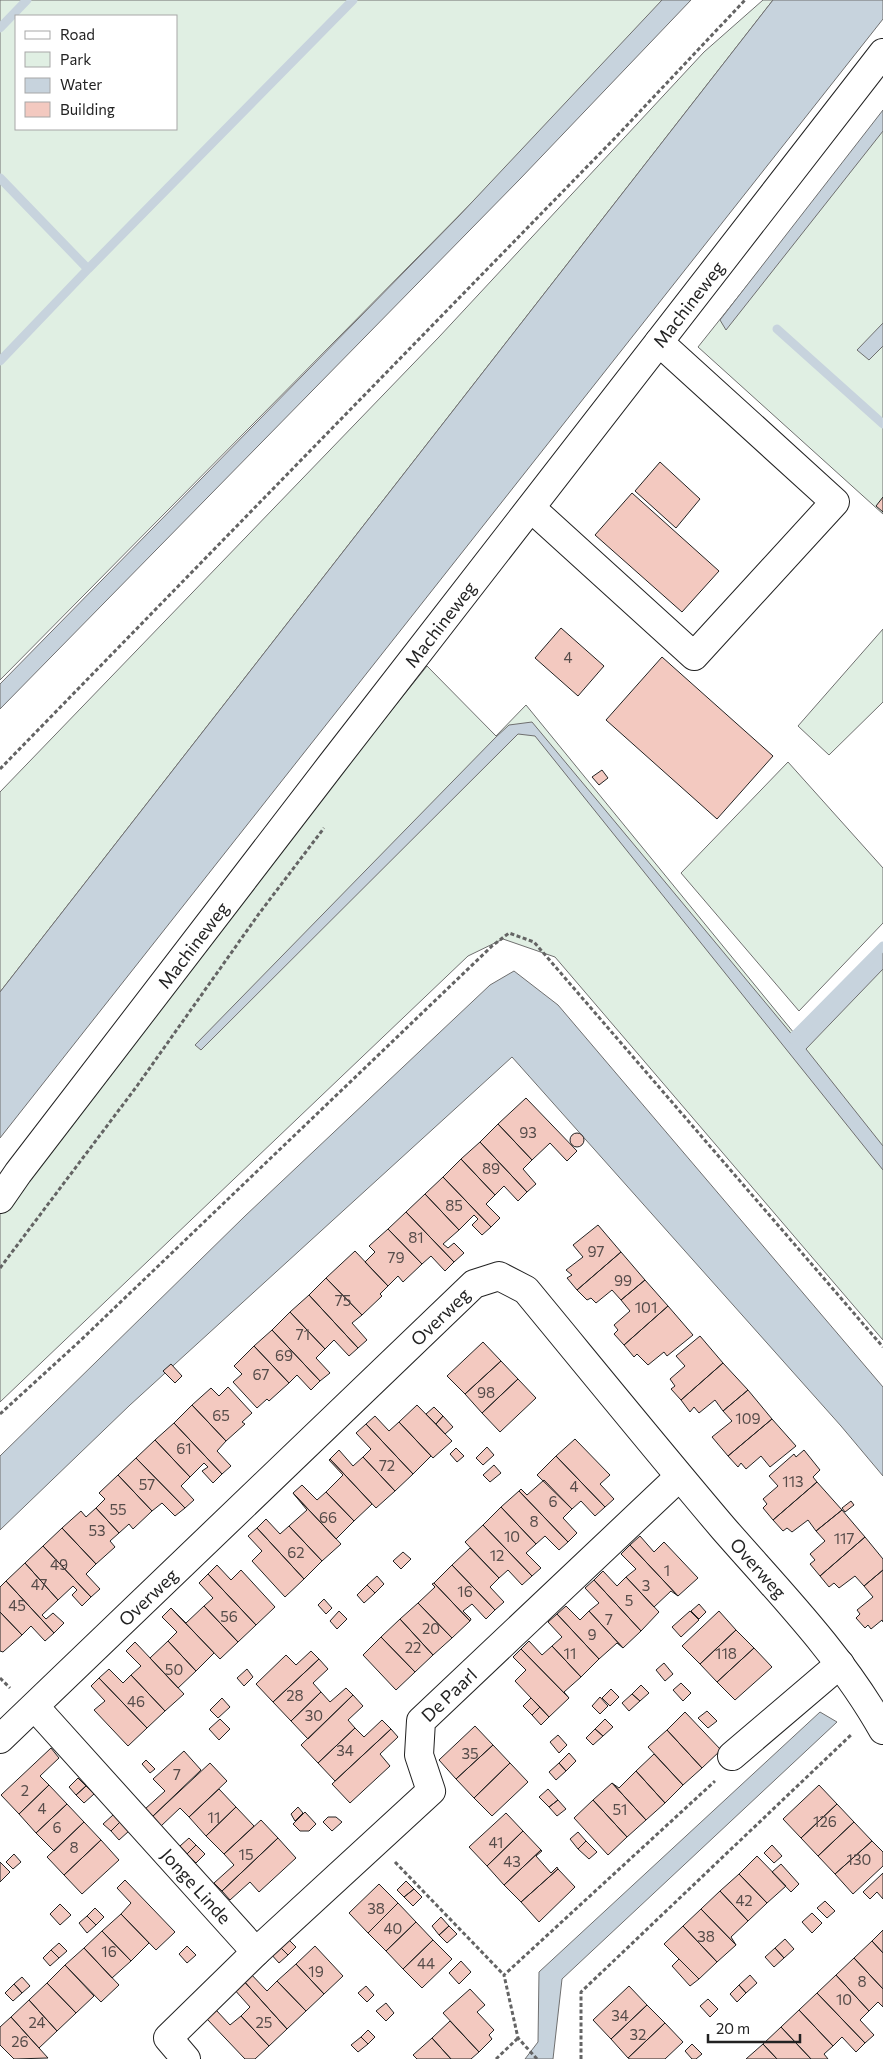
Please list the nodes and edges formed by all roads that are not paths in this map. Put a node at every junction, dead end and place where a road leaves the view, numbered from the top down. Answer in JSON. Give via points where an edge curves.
{"nodes":[{"id":1,"x":883,"y":53,"type":"edge"},
{"id":2,"x":659,"y":342,"type":"junction"},
{"id":3,"x":531,"y":508,"type":"junction"},
{"id":4,"x":0,"y":1199,"type":"edge"},
{"id":5,"x":679,"y":1476,"type":"junction"},
{"id":6,"x":840,"y":1664,"type":"junction"},
{"id":7,"x":35,"y":1707,"type":"junction"},
{"id":8,"x":883,"y":1730,"type":"edge"},
{"id":9,"x":0,"y":1739,"type":"edge"},
{"id":10,"x":732,"y":1756,"type":"road end"},
{"id":11,"x":256,"y":1952,"type":"junction"},
{"id":12,"x":186,"y":2059,"type":"edge"}],
"edges":[{"from":1,"to":2,"type":"street","name":"Machineweg"},
{"from":2,"to":3,"type":"street","name":"Machineweg"},
{"from":2,"to":3,"type":"street","via":[[835,502],[694,656]]},
{"from":3,"to":4,"type":"street","name":"Machineweg"},
{"from":5,"to":6,"type":"street","name":"Overweg"},
{"from":5,"to":7,"type":"street","name":"Overweg","via":[[526,1290],[499,1276],[474,1284]]},
{"from":5,"to":11,"type":"street","name":"De Paarl","via":[[421,1721],[419,1755],[431,1791]]},
{"from":6,"to":8,"type":"street","name":"Overweg"},
{"from":6,"to":10,"type":"street"},
{"from":7,"to":9,"type":"street","name":"Overweg"},
{"from":7,"to":11,"type":"street","name":"Jonge Linde"},
{"from":11,"to":12,"type":"street","via":[[168,2038]]}]}
